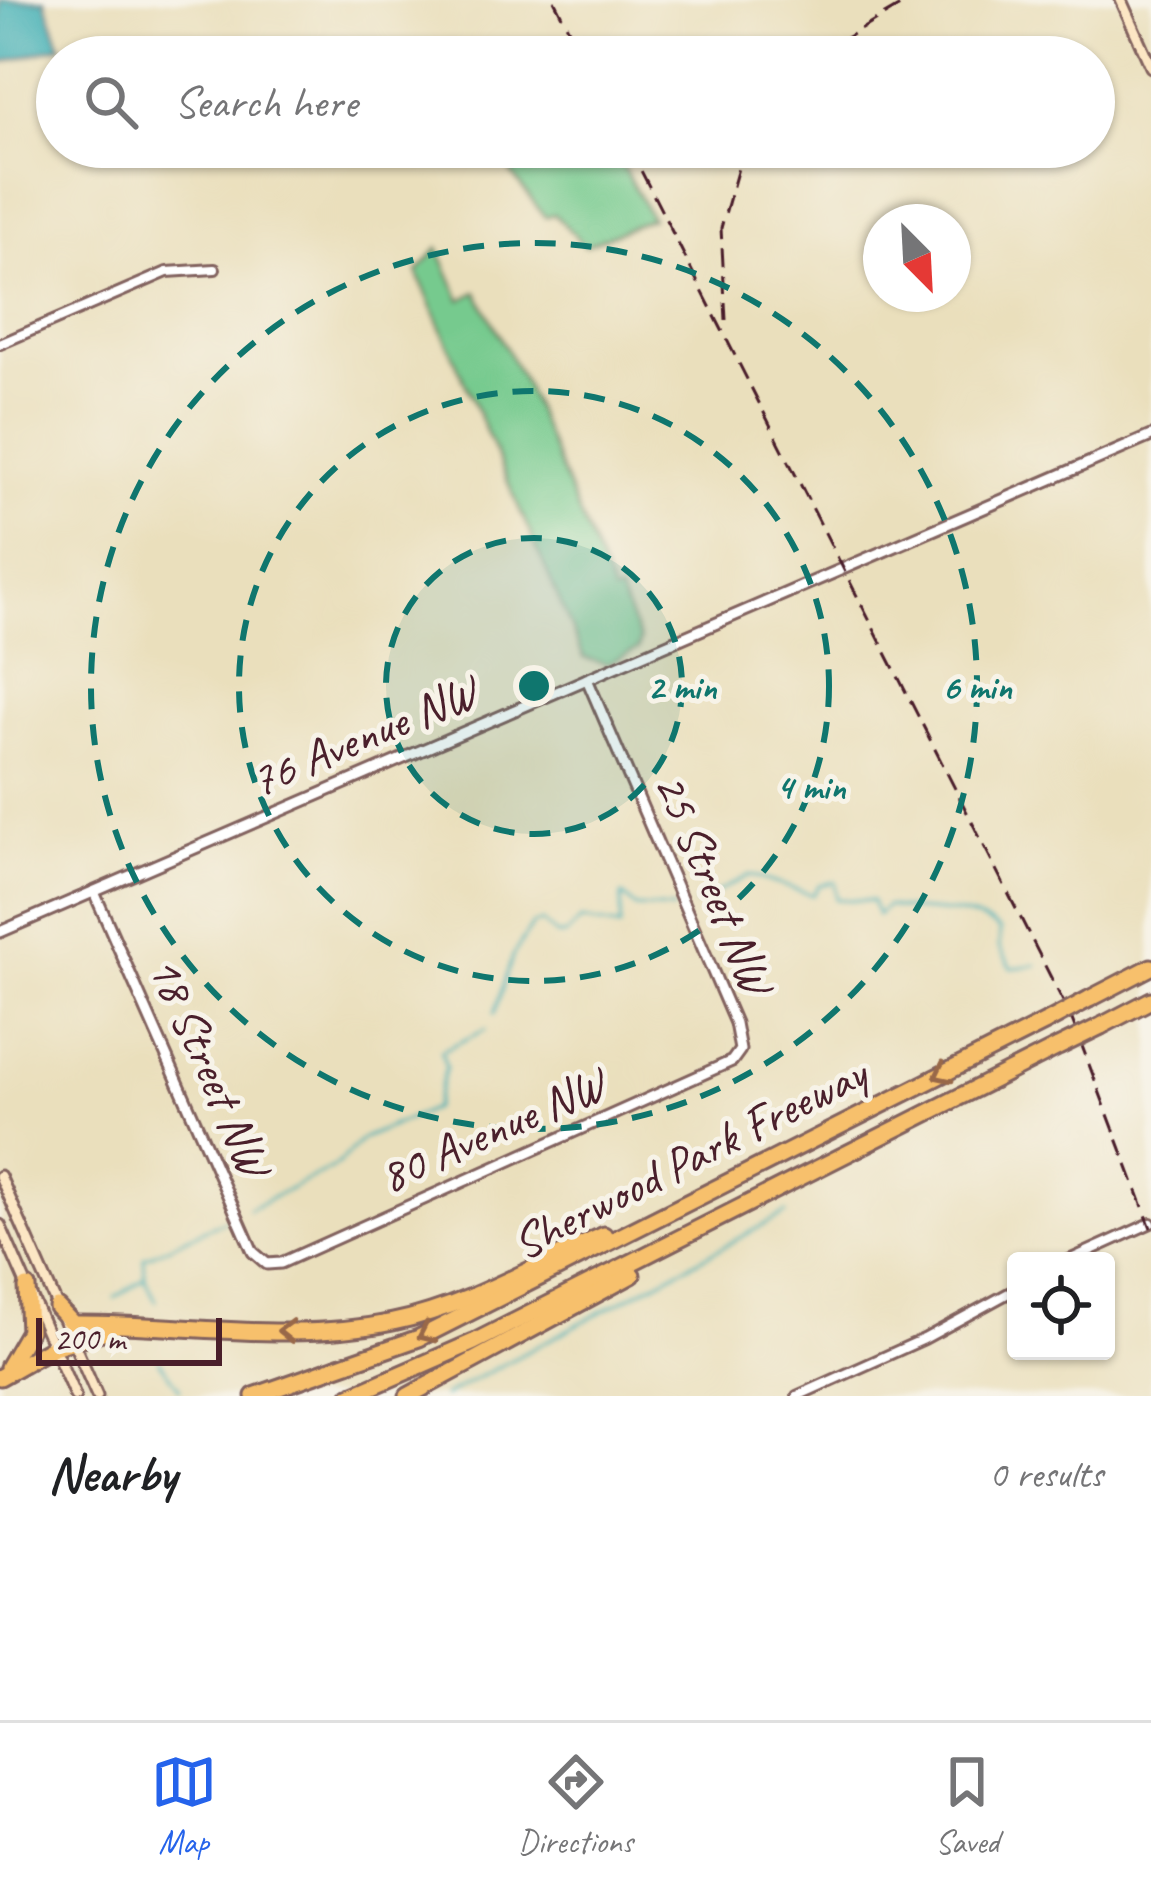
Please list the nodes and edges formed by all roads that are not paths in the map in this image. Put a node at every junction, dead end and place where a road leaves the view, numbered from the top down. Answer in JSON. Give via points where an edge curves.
{"nodes":[{"id":1,"x":1121,"y":0,"type":"edge"},
{"id":2,"x":1151,"y":67,"type":"edge"},
{"id":3,"x":215,"y":269,"type":"dead end"},
{"id":4,"x":0,"y":344,"type":"edge"},
{"id":5,"x":1151,"y":436,"type":"edge"},
{"id":6,"x":587,"y":679,"type":"junction"},
{"id":7,"x":94,"y":892,"type":"junction"},
{"id":8,"x":0,"y":932,"type":"edge"},
{"id":9,"x":1151,"y":968,"type":"edge"},
{"id":10,"x":1151,"y":1002,"type":"edge"},
{"id":11,"x":740,"y":1050,"type":"joint"},
{"id":12,"x":854,"y":1151,"type":"junction"},
{"id":13,"x":0,"y":1176,"type":"edge"},
{"id":14,"x":718,"y":1188,"type":"junction"},
{"id":15,"x":1151,"y":1223,"type":"edge"},
{"id":16,"x":0,"y":1225,"type":"edge"},
{"id":17,"x":1087,"y":1252,"type":"edge"},
{"id":18,"x":267,"y":1264,"type":"joint"},
{"id":19,"x":27,"y":1287,"type":"junction"},
{"id":20,"x":1007,"y":1294,"type":"edge"},
{"id":21,"x":57,"y":1307,"type":"junction"},
{"id":22,"x":138,"y":1324,"type":"junction"},
{"id":23,"x":73,"y":1341,"type":"junction"},
{"id":24,"x":53,"y":1347,"type":"junction"},
{"id":25,"x":0,"y":1375,"type":"edge"},
{"id":26,"x":74,"y":1396,"type":"edge"},
{"id":27,"x":97,"y":1396,"type":"edge"},
{"id":28,"x":254,"y":1396,"type":"edge"},
{"id":29,"x":350,"y":1396,"type":"edge"},
{"id":30,"x":407,"y":1396,"type":"edge"},
{"id":31,"x":797,"y":1396,"type":"edge"}],
"edges":[{"from":1,"to":2,"type":"main road"},
{"from":3,"to":4,"type":"street","via":[[166,272]]},
{"from":5,"to":6,"type":"street","name":"76 Avenue NW"},
{"from":6,"to":7,"type":"street","name":"76 Avenue NW"},
{"from":6,"to":11,"type":"street","name":"25 Street NW"},
{"from":7,"to":8,"type":"street","name":"76 Avenue NW"},
{"from":7,"to":18,"type":"street","name":"18 Street NW","via":[[253,1252]]},
{"from":9,"to":14,"type":"highway","name":"Sherwood Park Freeway","one_way":true,"bridge":true},
{"from":10,"to":12,"type":"highway","name":"Sherwood Park Freeway","bridge":true},
{"from":11,"to":18,"type":"street","name":"80 Avenue NW","via":[[732,1061]]},
{"from":12,"to":29,"type":"highway","name":"Sherwood Park Freeway","via":[[475,1342]]},
{"from":12,"to":30,"type":"highway"},
{"from":13,"to":21,"type":"main road"},
{"from":14,"to":22,"type":"highway","one_way":true,"via":[[389,1323],[290,1332]]},
{"from":14,"to":28,"type":"highway","name":"Sherwood Park Freeway","one_way":true,"via":[[419,1338]]},
{"from":15,"to":17,"type":"street"},
{"from":16,"to":19,"type":"main road"},
{"from":19,"to":24,"type":"main road"},
{"from":19,"to":25,"type":"highway","via":[[26,1341]]},
{"from":20,"to":31,"type":"street"},
{"from":21,"to":22,"type":"highway","via":[[74,1324]]},
{"from":21,"to":23,"type":"main road"},
{"from":22,"to":23,"type":"highway"},
{"from":23,"to":24,"type":"highway"},
{"from":23,"to":27,"type":"main road"},
{"from":24,"to":25,"type":"highway"},
{"from":24,"to":26,"type":"main road"}]}
